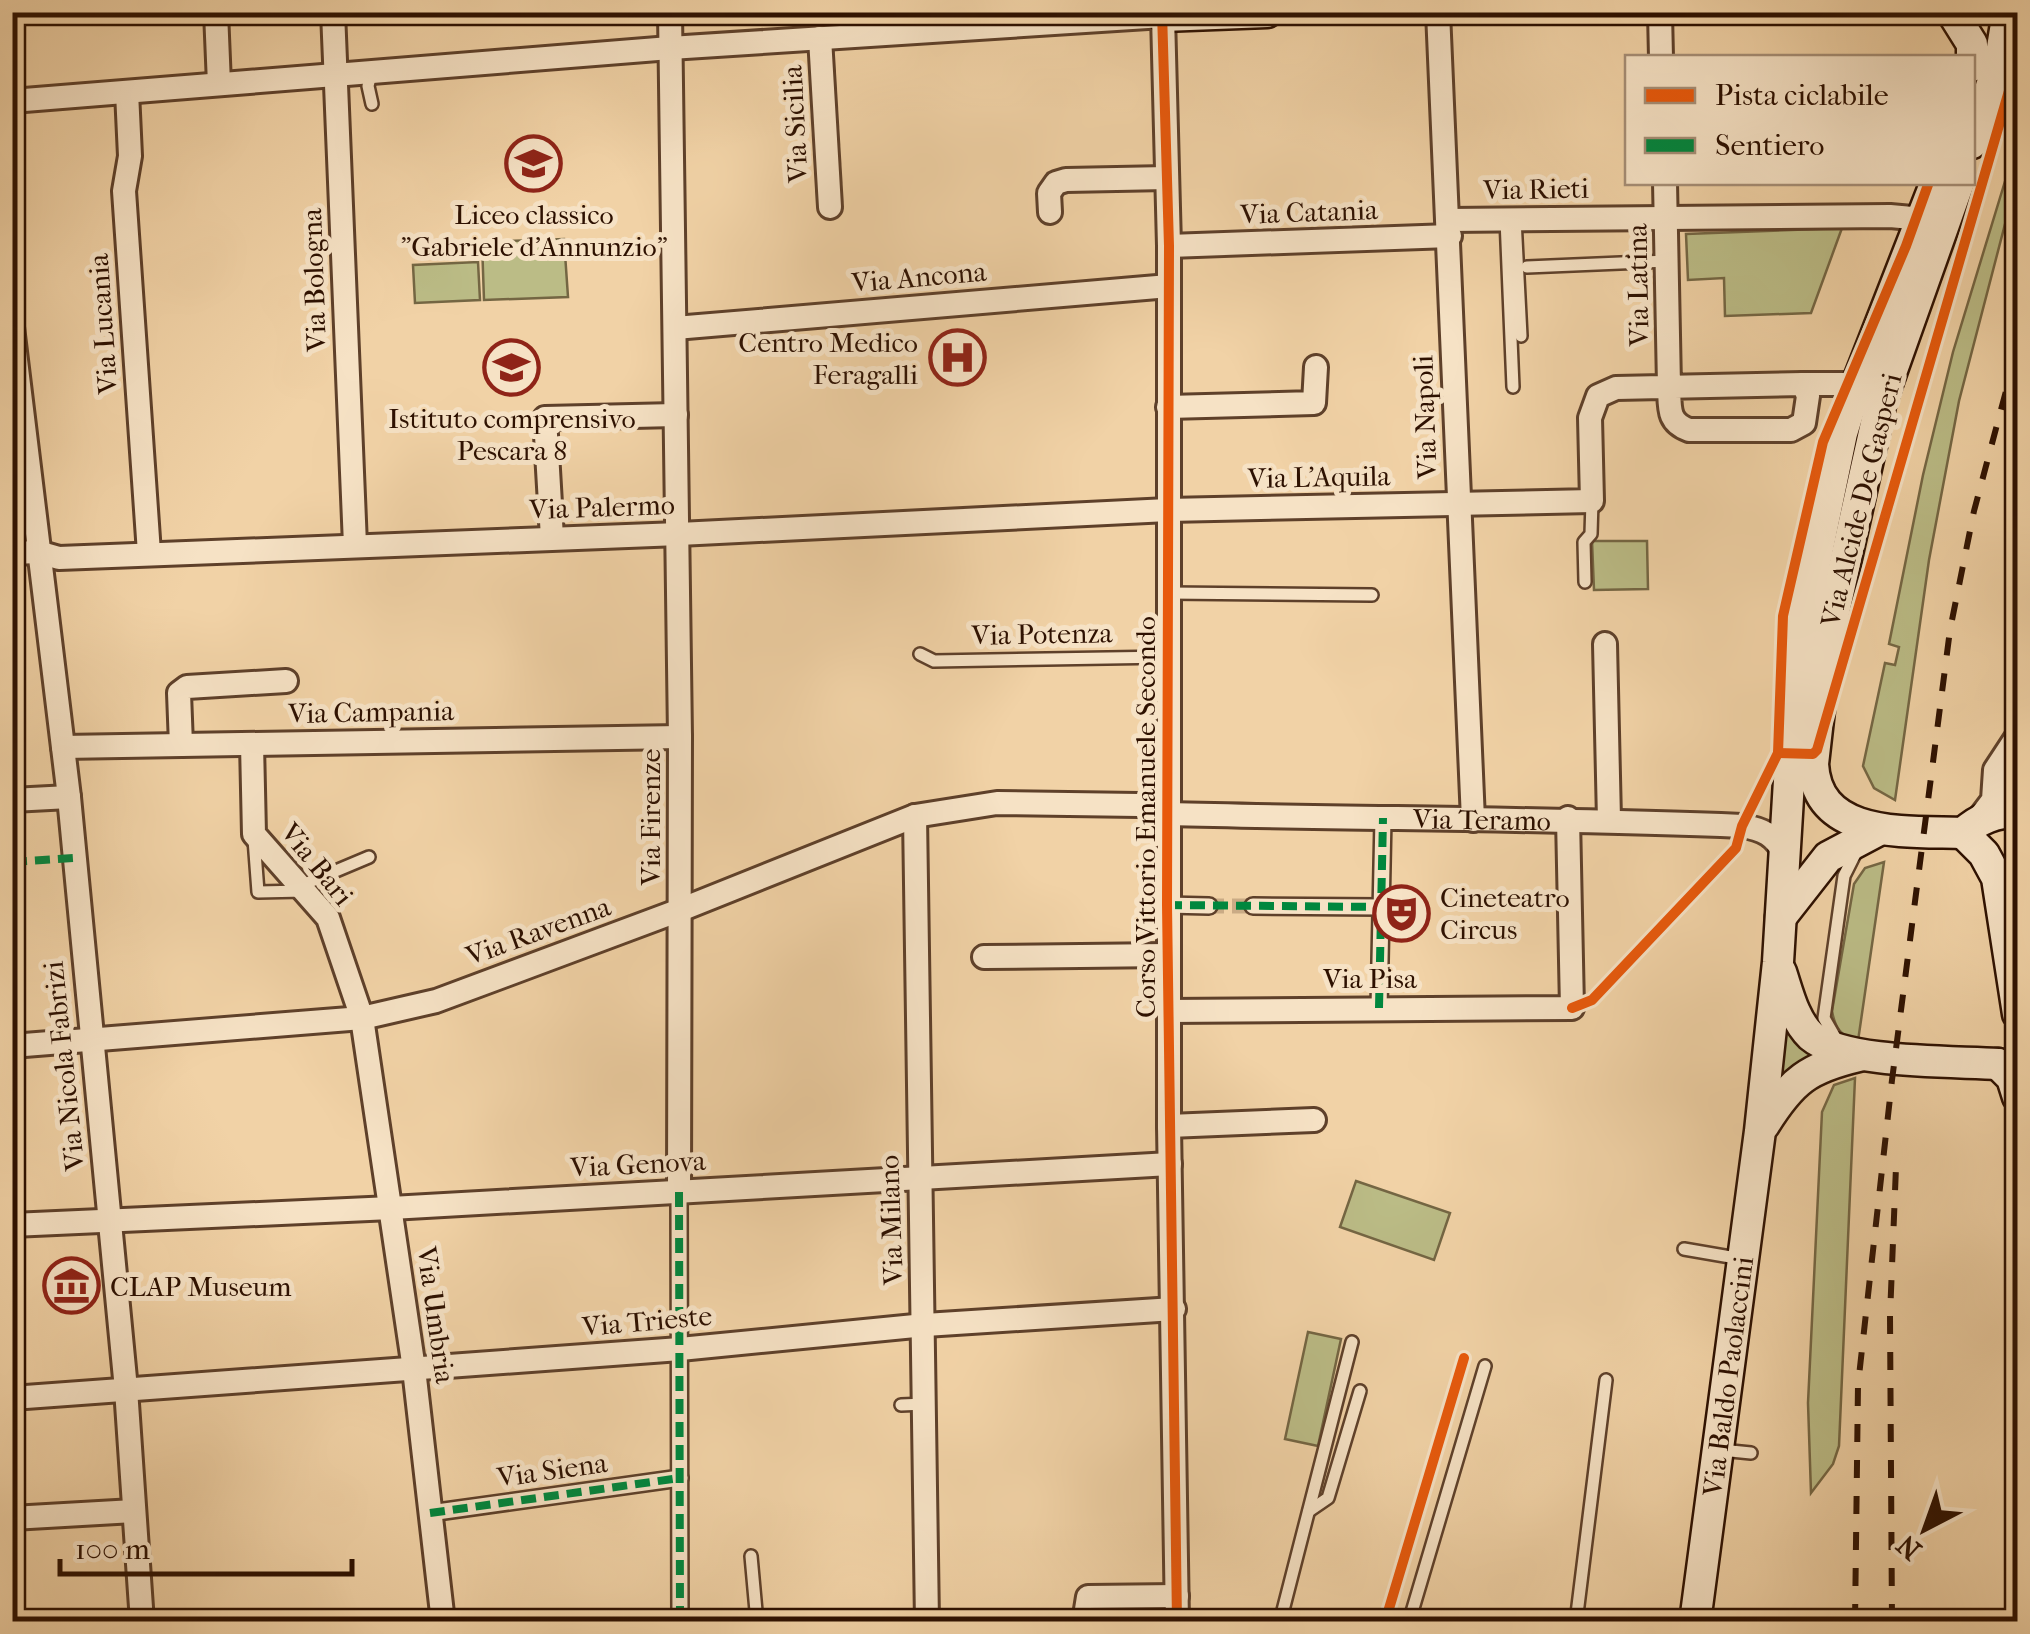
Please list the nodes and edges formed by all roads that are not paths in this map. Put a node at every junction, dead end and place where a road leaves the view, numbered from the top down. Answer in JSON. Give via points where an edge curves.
{"nodes":[{"id":1,"x":216,"y":12,"type":"edge"},
{"id":2,"x":333,"y":12,"type":"edge"},
{"id":3,"x":670,"y":12,"type":"edge"},
{"id":4,"x":1267,"y":12,"type":"edge"},
{"id":5,"x":1438,"y":12,"type":"edge"},
{"id":6,"x":1660,"y":12,"type":"edge"},
{"id":7,"x":1955,"y":12,"type":"edge"},
{"id":8,"x":1983,"y":12,"type":"edge"},
{"id":9,"x":2008,"y":12,"type":"edge"},
{"id":10,"x":1162,"y":14,"type":"edge"},
{"id":11,"x":820,"y":38,"type":"junction"},
{"id":12,"x":670,"y":48,"type":"junction"},
{"id":13,"x":1661,"y":55,"type":"edge"},
{"id":14,"x":1972,"y":55,"type":"edge"},
{"id":15,"x":336,"y":77,"type":"junction"},
{"id":16,"x":218,"y":84,"type":"junction"},
{"id":17,"x":127,"y":92,"type":"junction"},
{"id":18,"x":12,"y":101,"type":"edge"},
{"id":19,"x":1975,"y":134,"type":"edge"},
{"id":20,"x":1167,"y":178,"type":"junction"},
{"id":21,"x":1666,"y":185,"type":"edge"},
{"id":22,"x":1935,"y":185,"type":"edge"},
{"id":23,"x":1957,"y":185,"type":"edge"},
{"id":24,"x":830,"y":207,"type":"dead end"},
{"id":25,"x":1050,"y":212,"type":"dead end"},
{"id":26,"x":1666,"y":218,"type":"junction"},
{"id":27,"x":1511,"y":219,"type":"junction"},
{"id":28,"x":1923,"y":219,"type":"junction"},
{"id":29,"x":1450,"y":228,"type":"junction"},
{"id":30,"x":1169,"y":246,"type":"junction"},
{"id":31,"x":1667,"y":262,"type":"junction"},
{"id":32,"x":1527,"y":266,"type":"dead end"},
{"id":33,"x":1169,"y":286,"type":"junction"},
{"id":34,"x":12,"y":327,"type":"edge"},
{"id":35,"x":675,"y":328,"type":"junction"},
{"id":36,"x":1521,"y":336,"type":"dead end"},
{"id":37,"x":1316,"y":368,"type":"dead end"},
{"id":38,"x":1802,"y":384,"type":"junction"},
{"id":39,"x":1857,"y":384,"type":"junction"},
{"id":40,"x":1670,"y":386,"type":"junction"},
{"id":41,"x":1513,"y":387,"type":"dead end"},
{"id":42,"x":1168,"y":407,"type":"junction"},
{"id":43,"x":676,"y":416,"type":"junction"},
{"id":44,"x":1791,"y":430,"type":"junction"},
{"id":45,"x":1842,"y":432,"type":"junction"},
{"id":46,"x":1592,"y":501,"type":"junction"},
{"id":47,"x":1458,"y":504,"type":"junction"},
{"id":48,"x":1168,"y":510,"type":"junction"},
{"id":49,"x":679,"y":534,"type":"junction"},
{"id":50,"x":552,"y":538,"type":"junction"},
{"id":51,"x":355,"y":544,"type":"junction"},
{"id":52,"x":38,"y":552,"type":"junction"},
{"id":53,"x":12,"y":553,"type":"edge"},
{"id":54,"x":148,"y":553,"type":"junction"},
{"id":55,"x":1585,"y":582,"type":"dead end"},
{"id":56,"x":1168,"y":592,"type":"junction"},
{"id":57,"x":1372,"y":595,"type":"dead end"},
{"id":58,"x":1604,"y":644,"type":"dead end"},
{"id":59,"x":920,"y":654,"type":"dead end"},
{"id":60,"x":1168,"y":657,"type":"junction"},
{"id":61,"x":286,"y":681,"type":"dead end"},
{"id":62,"x":680,"y":737,"type":"junction"},
{"id":63,"x":2016,"y":738,"type":"edge"},
{"id":64,"x":252,"y":744,"type":"junction"},
{"id":65,"x":181,"y":745,"type":"junction"},
{"id":66,"x":63,"y":746,"type":"junction"},
{"id":67,"x":2018,"y":784,"type":"edge"},
{"id":68,"x":69,"y":797,"type":"junction"},
{"id":69,"x":12,"y":800,"type":"edge"},
{"id":70,"x":2018,"y":812,"type":"edge"},
{"id":71,"x":1167,"y":814,"type":"junction"},
{"id":72,"x":915,"y":816,"type":"junction"},
{"id":73,"x":1383,"y":818,"type":"junction"},
{"id":74,"x":1568,"y":818,"type":"junction"},
{"id":75,"x":1474,"y":820,"type":"junction"},
{"id":76,"x":1609,"y":820,"type":"junction"},
{"id":77,"x":1970,"y":827,"type":"junction"},
{"id":78,"x":1862,"y":828,"type":"junction"},
{"id":79,"x":254,"y":834,"type":"junction"},
{"id":80,"x":1785,"y":855,"type":"junction"},
{"id":81,"x":368,"y":858,"type":"dead end"},
{"id":82,"x":2012,"y":878,"type":"edge"},
{"id":83,"x":302,"y":888,"type":"junction"},
{"id":84,"x":1166,"y":906,"type":"junction"},
{"id":85,"x":1209,"y":906,"type":"tunnel mouth"},
{"id":86,"x":1253,"y":906,"type":"tunnel mouth"},
{"id":87,"x":1382,"y":907,"type":"junction"},
{"id":88,"x":680,"y":910,"type":"junction"},
{"id":89,"x":1780,"y":916,"type":"junction"},
{"id":90,"x":2011,"y":936,"type":"edge"},
{"id":91,"x":1167,"y":955,"type":"junction"},
{"id":92,"x":984,"y":957,"type":"dead end"},
{"id":93,"x":1778,"y":962,"type":"junction"},
{"id":94,"x":1379,"y":1008,"type":"junction"},
{"id":95,"x":1168,"y":1011,"type":"junction"},
{"id":96,"x":2018,"y":1014,"type":"edge"},
{"id":97,"x":362,"y":1018,"type":"junction"},
{"id":98,"x":90,"y":1040,"type":"junction"},
{"id":99,"x":12,"y":1046,"type":"edge"},
{"id":100,"x":1853,"y":1053,"type":"junction"},
{"id":101,"x":1998,"y":1064,"type":"junction"},
{"id":102,"x":2018,"y":1097,"type":"edge"},
{"id":103,"x":1314,"y":1120,"type":"dead end"},
{"id":104,"x":1168,"y":1126,"type":"junction"},
{"id":105,"x":1760,"y":1131,"type":"junction"},
{"id":106,"x":1170,"y":1164,"type":"junction"},
{"id":107,"x":919,"y":1177,"type":"junction"},
{"id":108,"x":679,"y":1192,"type":"junction"},
{"id":109,"x":391,"y":1208,"type":"junction"},
{"id":110,"x":109,"y":1219,"type":"junction"},
{"id":111,"x":12,"y":1224,"type":"edge"},
{"id":112,"x":1684,"y":1249,"type":"dead end"},
{"id":113,"x":1742,"y":1259,"type":"junction"},
{"id":114,"x":1174,"y":1309,"type":"junction"},
{"id":115,"x":925,"y":1325,"type":"junction"},
{"id":116,"x":1352,"y":1342,"type":"dead end"},
{"id":117,"x":680,"y":1350,"type":"junction"},
{"id":118,"x":1485,"y":1366,"type":"dead end"},
{"id":119,"x":414,"y":1369,"type":"junction"},
{"id":120,"x":1726,"y":1375,"type":"junction"},
{"id":121,"x":1606,"y":1380,"type":"dead end"},
{"id":122,"x":126,"y":1389,"type":"junction"},
{"id":123,"x":1360,"y":1390,"type":"dead end"},
{"id":124,"x":12,"y":1398,"type":"edge"},
{"id":125,"x":1717,"y":1449,"type":"junction"},
{"id":126,"x":1752,"y":1453,"type":"dead end"},
{"id":127,"x":680,"y":1478,"type":"junction"},
{"id":128,"x":134,"y":1511,"type":"junction"},
{"id":129,"x":1309,"y":1511,"type":"junction"},
{"id":130,"x":430,"y":1512,"type":"junction"},
{"id":131,"x":12,"y":1518,"type":"edge"},
{"id":132,"x":752,"y":1556,"type":"dead end"},
{"id":133,"x":1177,"y":1596,"type":"junction"},
{"id":134,"x":142,"y":1622,"type":"edge"},
{"id":135,"x":443,"y":1622,"type":"edge"},
{"id":136,"x":680,"y":1622,"type":"edge"},
{"id":137,"x":757,"y":1622,"type":"edge"},
{"id":138,"x":927,"y":1622,"type":"edge"},
{"id":139,"x":1084,"y":1622,"type":"edge"},
{"id":140,"x":1177,"y":1622,"type":"edge"},
{"id":141,"x":1280,"y":1622,"type":"edge"},
{"id":142,"x":1409,"y":1622,"type":"edge"},
{"id":143,"x":1576,"y":1622,"type":"edge"},
{"id":144,"x":1692,"y":1622,"type":"edge"}],
"edges":[{"from":1,"to":16,"type":"street"},
{"from":2,"to":15,"type":"street","name":"Via Bologna"},
{"from":3,"to":12,"type":"street","name":"Via Firenze"},
{"from":4,"to":10,"type":"main road"},
{"from":5,"to":29,"type":"street","name":"Via Napoli"},
{"from":6,"to":13,"type":"street"},
{"from":7,"to":8,"type":"main road"},
{"from":7,"to":14,"type":"main road"},
{"from":9,"to":19,"type":"main road"},
{"from":10,"to":11,"type":"street"},
{"from":10,"to":20,"type":"street","name":"Corso Vittorio Emanuele Secondo"},
{"from":11,"to":12,"type":"street"},
{"from":11,"to":24,"type":"street","name":"Via Sicilia"},
{"from":12,"to":15,"type":"street"},
{"from":12,"to":35,"type":"street","name":"Via Firenze"},
{"from":15,"to":16,"type":"street"},
{"from":15,"to":51,"type":"street","name":"Via Bologna"},
{"from":16,"to":17,"type":"street"},
{"from":17,"to":18,"type":"street"},
{"from":17,"to":54,"type":"street","name":"Via Lucania","via":[[124,191]]},
{"from":20,"to":25,"type":"street","via":[[1066,180],[1049,194]]},
{"from":20,"to":30,"type":"street","name":"Corso Vittorio Emanuele Secondo"},
{"from":21,"to":26,"type":"street","name":"Via Latina"},
{"from":22,"to":28,"type":"main road","name":"Via Alcide De Gasperi"},
{"from":23,"to":78,"type":"main road","name":"Via Alcide De Gasperi","via":[[1880,401],[1826,648],[1814,774],[1826,800]]},
{"from":26,"to":27,"type":"street","name":"Via Rieti"},
{"from":26,"to":28,"type":"street","name":"Via Rieti"},
{"from":26,"to":31,"type":"street","name":"Via Latina"},
{"from":27,"to":29,"type":"street","name":"Via Rieti"},
{"from":27,"to":36,"type":"lane"},
{"from":27,"to":41,"type":"lane"},
{"from":28,"to":39,"type":"main road","name":"Via Alcide De Gasperi"},
{"from":29,"to":30,"type":"street","name":"Via Catania"},
{"from":29,"to":47,"type":"street","name":"Via Napoli"},
{"from":30,"to":33,"type":"street","name":"Corso Vittorio Emanuele Secondo"},
{"from":31,"to":32,"type":"lane"},
{"from":31,"to":40,"type":"street","name":"Via Latina"},
{"from":33,"to":35,"type":"street","name":"Via Ancona"},
{"from":33,"to":42,"type":"street","name":"Corso Vittorio Emanuele Secondo"},
{"from":34,"to":52,"type":"street","name":"Via Nicola Fabrizi"},
{"from":35,"to":43,"type":"street","name":"Via Firenze"},
{"from":37,"to":42,"type":"street","via":[[1314,403]]},
{"from":38,"to":39,"type":"street"},
{"from":38,"to":40,"type":"street"},
{"from":38,"to":44,"type":"street","via":[[1808,396],[1804,423]]},
{"from":39,"to":45,"type":"main road","name":"Via Alcide De Gasperi"},
{"from":40,"to":44,"type":"street","name":"Via Latina","via":[[1677,426]]},
{"from":40,"to":46,"type":"street","via":[[1616,388],[1598,396],[1590,418]]},
{"from":42,"to":48,"type":"street","name":"Corso Vittorio Emanuele Secondo"},
{"from":43,"to":49,"type":"street","name":"Via Firenze"},
{"from":43,"to":50,"type":"street","via":[[546,418]]},
{"from":44,"to":45,"type":"street"},
{"from":45,"to":80,"type":"main road","name":"Via Alcide De Gasperi","via":[[1797,649]]},
{"from":46,"to":47,"type":"street","name":"Via L'Aquila"},
{"from":46,"to":55,"type":"lane"},
{"from":47,"to":48,"type":"street","name":"Via L'Aquila"},
{"from":47,"to":75,"type":"street","name":"Via Napoli"},
{"from":48,"to":49,"type":"street","name":"Via Palermo"},
{"from":48,"to":56,"type":"street","name":"Corso Vittorio Emanuele Secondo"},
{"from":49,"to":50,"type":"street","name":"Via Palermo"},
{"from":49,"to":62,"type":"street","name":"Via Firenze"},
{"from":50,"to":51,"type":"street","name":"Via Palermo"},
{"from":51,"to":54,"type":"street","name":"Via Palermo"},
{"from":52,"to":53,"type":"street","name":"Via Palermo"},
{"from":52,"to":54,"type":"street","name":"Via Palermo","via":[[59,558]]},
{"from":52,"to":66,"type":"street","name":"Via Nicola Fabrizi"},
{"from":56,"to":57,"type":"lane"},
{"from":56,"to":60,"type":"street","name":"Corso Vittorio Emanuele Secondo"},
{"from":58,"to":76,"type":"street"},
{"from":59,"to":60,"type":"lane","name":"Via Potenza","via":[[934,662]]},
{"from":60,"to":71,"type":"street","name":"Corso Vittorio Emanuele Secondo"},
{"from":61,"to":65,"type":"street","via":[[187,687],[179,693]]},
{"from":62,"to":64,"type":"street","name":"Via Campania"},
{"from":62,"to":88,"type":"street","name":"Via Firenze"},
{"from":63,"to":67,"type":"street"},
{"from":63,"to":77,"type":"street","via":[[1998,764],[1993,800]]},
{"from":64,"to":65,"type":"street","name":"Via Campania"},
{"from":64,"to":79,"type":"street","name":"Via Bari"},
{"from":65,"to":66,"type":"street","name":"Via Campania"},
{"from":66,"to":68,"type":"street","name":"Via Nicola Fabrizi"},
{"from":68,"to":69,"type":"street"},
{"from":68,"to":98,"type":"street","name":"Via Nicola Fabrizi"},
{"from":70,"to":77,"type":"main road"},
{"from":71,"to":72,"type":"street","name":"Via Ravenna","via":[[1139,804],[997,804]]},
{"from":71,"to":73,"type":"street","name":"Via Teramo"},
{"from":71,"to":84,"type":"street","name":"Corso Vittorio Emanuele Secondo"},
{"from":72,"to":88,"type":"street","name":"Via Ravenna"},
{"from":72,"to":107,"type":"street","name":"Via Milano"},
{"from":73,"to":75,"type":"street","name":"Via Teramo"},
{"from":73,"to":87,"type":"street"},
{"from":74,"to":75,"type":"street","name":"Via Teramo"},
{"from":74,"to":76,"type":"street","name":"Via Teramo"},
{"from":74,"to":94,"type":"street","name":"Via Pisa","via":[[1572,1008]]},
{"from":76,"to":80,"type":"street","name":"Via Teramo","via":[[1760,829]]},
{"from":77,"to":78,"type":"main road"},
{"from":77,"to":82,"type":"main road","via":[[1984,854]]},
{"from":78,"to":89,"type":"main road","via":[[1828,857]]},
{"from":78,"to":100,"type":"lane","via":[[1844,876],[1824,1018]]},
{"from":79,"to":83,"type":"street","name":"Via Bari"},
{"from":79,"to":83,"type":"lane","via":[[258,892]]},
{"from":80,"to":89,"type":"main road","name":"Via Alcide De Gasperi"},
{"from":81,"to":83,"type":"lane"},
{"from":82,"to":90,"type":"main road"},
{"from":83,"to":97,"type":"street","name":"Via Bari","via":[[328,918]]},
{"from":84,"to":85,"type":"street"},
{"from":84,"to":91,"type":"street","name":"Corso Vittorio Emanuele Secondo"},
{"from":86,"to":87,"type":"street"},
{"from":87,"to":94,"type":"street"},
{"from":88,"to":97,"type":"street","name":"Via Ravenna","via":[[436,1001]]},
{"from":88,"to":108,"type":"street","name":"Via Firenze"},
{"from":89,"to":93,"type":"main road","name":"Via Alcide De Gasperi"},
{"from":90,"to":96,"type":"main road"},
{"from":91,"to":92,"type":"street"},
{"from":91,"to":95,"type":"street","name":"Corso Vittorio Emanuele Secondo"},
{"from":93,"to":100,"type":"main road","name":"Via Alcide De Gasperi","via":[[1802,1025],[1814,1038]]},
{"from":93,"to":105,"type":"main road","name":"Via Baldo Paolaccini"},
{"from":93,"to":113,"type":"lane","via":[[1768,985],[1738,1243]]},
{"from":94,"to":95,"type":"street","name":"Via Pisa"},
{"from":95,"to":104,"type":"street","name":"Corso Vittorio Emanuele Secondo"},
{"from":96,"to":101,"type":"main road"},
{"from":97,"to":98,"type":"street","name":"Via Ravenna"},
{"from":97,"to":109,"type":"street","name":"Via Umbria"},
{"from":98,"to":99,"type":"street","name":"Via Ravenna"},
{"from":98,"to":110,"type":"street","name":"Via Nicola Fabrizi"},
{"from":100,"to":101,"type":"main road","name":"Via Alcide De Gasperi"},
{"from":100,"to":105,"type":"main road","name":"Via Baldo Paolaccini","via":[[1800,1078]]},
{"from":101,"to":102,"type":"main road"},
{"from":103,"to":104,"type":"street"},
{"from":104,"to":106,"type":"street","name":"Corso Vittorio Emanuele Secondo"},
{"from":105,"to":113,"type":"main road","name":"Via Baldo Paolaccini"},
{"from":106,"to":107,"type":"street","name":"Via Genova"},
{"from":106,"to":114,"type":"street","name":"Corso Vittorio Emanuele Secondo"},
{"from":107,"to":108,"type":"street","name":"Via Genova"},
{"from":107,"to":115,"type":"street","name":"Via Milano"},
{"from":108,"to":109,"type":"street","name":"Via Genova"},
{"from":108,"to":117,"type":"street","name":"Via Firenze"},
{"from":109,"to":110,"type":"street","name":"Via Genova"},
{"from":109,"to":119,"type":"street","name":"Via Umbria"},
{"from":110,"to":111,"type":"street","name":"Via Genova"},
{"from":110,"to":122,"type":"street","name":"Via Nicola Fabrizi"},
{"from":112,"to":113,"type":"lane"},
{"from":113,"to":120,"type":"main road","name":"Via Baldo Paolaccini"},
{"from":114,"to":115,"type":"street","name":"Via Trieste"},
{"from":114,"to":133,"type":"street","name":"Corso Vittorio Emanuele Secondo"},
{"from":115,"to":117,"type":"street","name":"Via Trieste"},
{"from":115,"to":138,"type":"street","name":"Via Milano","via":[[913,1405]]},
{"from":116,"to":129,"type":"lane"},
{"from":117,"to":119,"type":"street","name":"Via Trieste"},
{"from":117,"to":127,"type":"street","name":"Via Firenze"},
{"from":118,"to":142,"type":"lane"},
{"from":119,"to":122,"type":"street","name":"Via Trieste"},
{"from":119,"to":130,"type":"street","name":"Via Umbria"},
{"from":120,"to":125,"type":"main road","name":"Via Baldo Paolaccini"},
{"from":120,"to":144,"type":"lane","via":[[1719,1384]]},
{"from":121,"to":143,"type":"lane"},
{"from":122,"to":124,"type":"street","name":"Via Trieste"},
{"from":122,"to":128,"type":"street","name":"Via Nicola Fabrizi"},
{"from":123,"to":129,"type":"lane","via":[[1328,1498]]},
{"from":125,"to":126,"type":"lane"},
{"from":125,"to":144,"type":"main road","name":"Via Baldo Paolaccini"},
{"from":127,"to":130,"type":"street","name":"Via Siena"},
{"from":127,"to":136,"type":"street","name":"Via Firenze"},
{"from":128,"to":131,"type":"street"},
{"from":128,"to":134,"type":"street","name":"Via Nicola Fabrizi"},
{"from":129,"to":141,"type":"lane"},
{"from":130,"to":135,"type":"street","name":"Via Umbria"},
{"from":132,"to":137,"type":"lane"},
{"from":133,"to":139,"type":"street","via":[[1088,1597]]},
{"from":133,"to":140,"type":"street","name":"Corso Vittorio Emanuele Secondo"}]}
